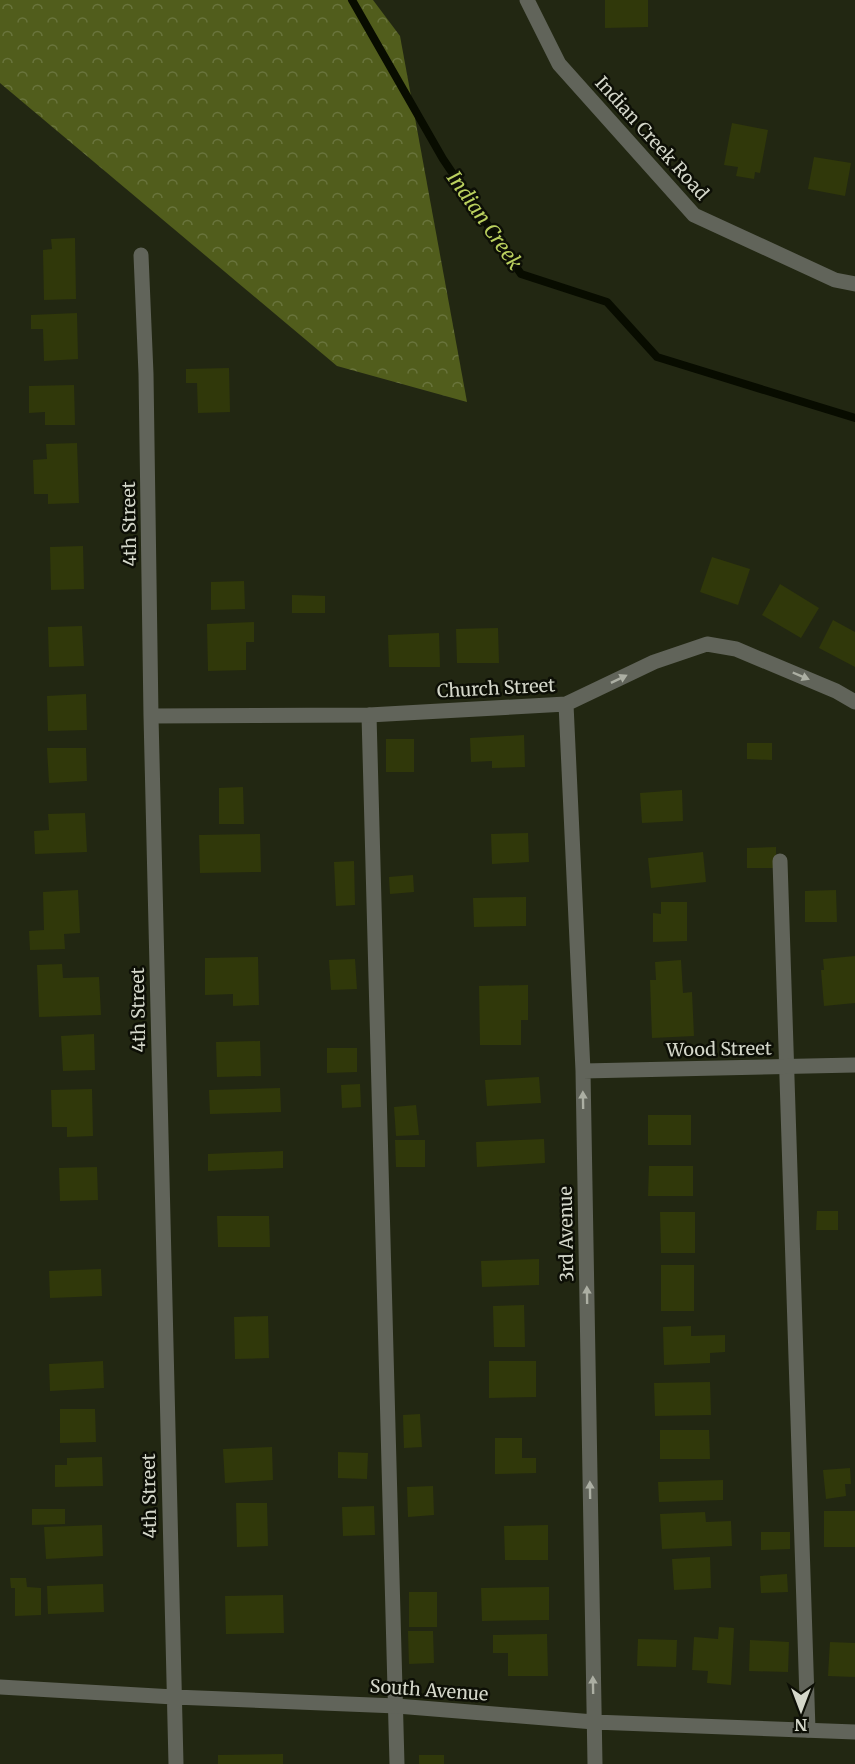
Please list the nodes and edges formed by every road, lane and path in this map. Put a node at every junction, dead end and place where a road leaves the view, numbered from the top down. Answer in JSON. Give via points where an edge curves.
{"nodes":[{"id":1,"x":527,"y":0,"type":"edge"},
{"id":2,"x":141,"y":255,"type":"dead end"},
{"id":3,"x":855,"y":284,"type":"edge"},
{"id":4,"x":855,"y":702,"type":"edge"},
{"id":5,"x":566,"y":704,"type":"junction"},
{"id":6,"x":369,"y":715,"type":"junction"},
{"id":7,"x":151,"y":716,"type":"junction"},
{"id":8,"x":780,"y":861,"type":"dead end"},
{"id":9,"x":855,"y":1065,"type":"edge"},
{"id":10,"x":785,"y":1067,"type":"junction"},
{"id":11,"x":583,"y":1071,"type":"junction"},
{"id":12,"x":0,"y":1688,"type":"edge"},
{"id":13,"x":174,"y":1697,"type":"junction"},
{"id":14,"x":397,"y":1706,"type":"junction"},
{"id":15,"x":594,"y":1722,"type":"junction"},
{"id":16,"x":808,"y":1730,"type":"junction"},
{"id":17,"x":855,"y":1732,"type":"edge"},
{"id":18,"x":176,"y":1764,"type":"edge"},
{"id":19,"x":398,"y":1764,"type":"edge"},
{"id":20,"x":595,"y":1764,"type":"edge"}],
"edges":[{"from":1,"to":3,"type":"street","name":"Indian Creek Road","via":[[559,64],[694,215],[835,280]]},
{"from":2,"to":7,"type":"street","name":"4th Street"},
{"from":5,"to":4,"type":"street","name":"Church Street","one_way":true,"via":[[654,662],[707,644],[736,649]]},
{"from":5,"to":6,"type":"street","name":"Church Street"},
{"from":5,"to":11,"type":"street","name":"3rd Avenue"},
{"from":6,"to":7,"type":"street","name":"Church Street"},
{"from":6,"to":14,"type":"street"},
{"from":7,"to":13,"type":"street","name":"4th Street"},
{"from":8,"to":10,"type":"street"},
{"from":9,"to":10,"type":"street","name":"Wood Street"},
{"from":10,"to":11,"type":"street","name":"Wood Street"},
{"from":10,"to":16,"type":"street"},
{"from":15,"to":11,"type":"street","name":"3rd Avenue","one_way":true},
{"from":12,"to":13,"type":"street","name":"South Avenue"},
{"from":13,"to":14,"type":"street","name":"South Avenue"},
{"from":13,"to":18,"type":"street","name":"4th Street"},
{"from":14,"to":15,"type":"street","name":"South Avenue"},
{"from":14,"to":19,"type":"street"},
{"from":15,"to":16,"type":"street","name":"South Avenue"},
{"from":15,"to":20,"type":"street","name":"3rd Avenue"},
{"from":16,"to":17,"type":"street","name":"South Avenue"}]}
